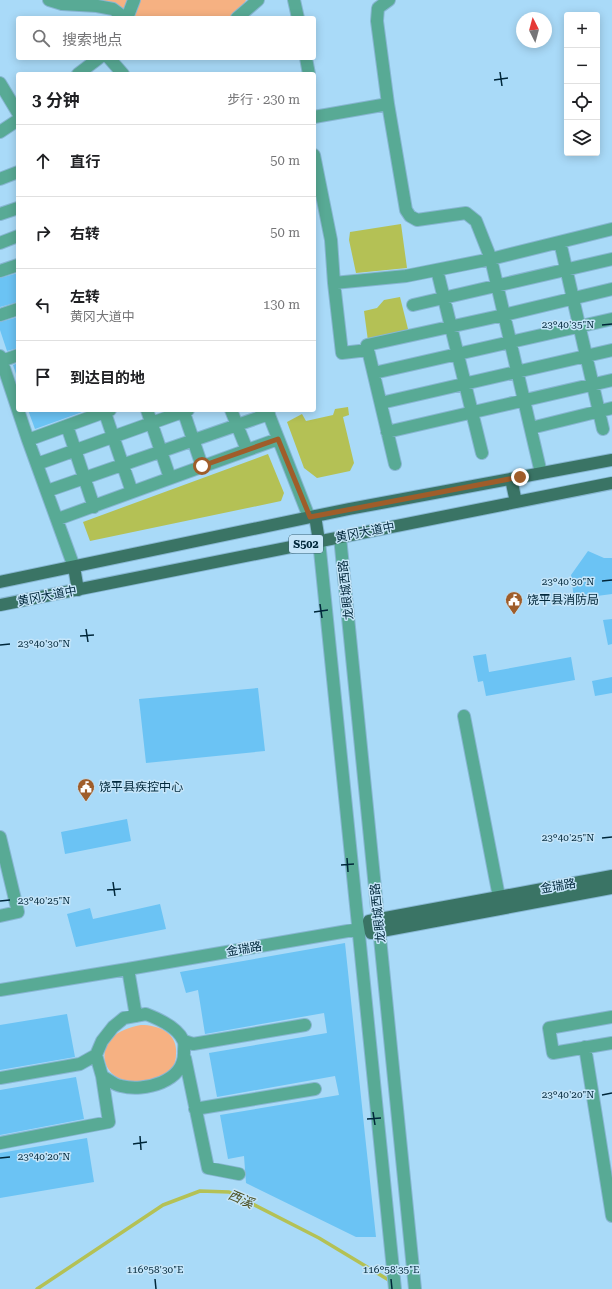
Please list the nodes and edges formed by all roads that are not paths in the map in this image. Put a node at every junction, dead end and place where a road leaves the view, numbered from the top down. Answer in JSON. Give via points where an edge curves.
{"nodes":[{"id":1,"x":49,"y":0,"type":"edge"},
{"id":2,"x":134,"y":0,"type":"edge"},
{"id":3,"x":258,"y":0,"type":"edge"},
{"id":4,"x":294,"y":0,"type":"edge"},
{"id":5,"x":389,"y":0,"type":"edge"},
{"id":6,"x":123,"y":16,"type":"edge"},
{"id":7,"x":127,"y":16,"type":"edge"},
{"id":8,"x":239,"y":16,"type":"edge"},
{"id":9,"x":298,"y":16,"type":"edge"},
{"id":10,"x":96,"y":60,"type":"edge"},
{"id":11,"x":111,"y":60,"type":"edge"},
{"id":12,"x":306,"y":60,"type":"edge"},
{"id":13,"x":81,"y":72,"type":"edge"},
{"id":14,"x":121,"y":72,"type":"edge"},
{"id":15,"x":309,"y":72,"type":"edge"},
{"id":16,"x":0,"y":83,"type":"edge"},
{"id":17,"x":388,"y":104,"type":"junction"},
{"id":18,"x":16,"y":111,"type":"edge"},
{"id":19,"x":316,"y":117,"type":"edge"},
{"id":20,"x":16,"y":121,"type":"edge"},
{"id":21,"x":0,"y":132,"type":"edge"},
{"id":22,"x":316,"y":165,"type":"edge"},
{"id":23,"x":16,"y":173,"type":"edge"},
{"id":24,"x":0,"y":179,"type":"edge"},
{"id":25,"x":16,"y":209,"type":"edge"},
{"id":26,"x":0,"y":214,"type":"edge"},
{"id":27,"x":612,"y":229,"type":"edge"},
{"id":28,"x":16,"y":237,"type":"edge"},
{"id":29,"x":560,"y":242,"type":"junction"},
{"id":30,"x":0,"y":243,"type":"edge"},
{"id":31,"x":491,"y":259,"type":"junction"},
{"id":32,"x":612,"y":259,"type":"edge"},
{"id":33,"x":16,"y":266,"type":"edge"},
{"id":34,"x":566,"y":269,"type":"junction"},
{"id":35,"x":437,"y":270,"type":"junction"},
{"id":36,"x":0,"y":272,"type":"edge"},
{"id":37,"x":334,"y":283,"type":"junction"},
{"id":38,"x":498,"y":286,"type":"junction"},
{"id":39,"x":612,"y":289,"type":"edge"},
{"id":40,"x":444,"y":298,"type":"junction"},
{"id":41,"x":573,"y":299,"type":"junction"},
{"id":42,"x":413,"y":305,"type":"dead end"},
{"id":43,"x":16,"y":310,"type":"edge"},
{"id":44,"x":504,"y":315,"type":"junction"},
{"id":45,"x":0,"y":316,"type":"edge"},
{"id":46,"x":612,"y":319,"type":"edge"},
{"id":47,"x":579,"y":326,"type":"junction"},
{"id":48,"x":451,"y":327,"type":"junction"},
{"id":49,"x":511,"y":343,"type":"junction"},
{"id":50,"x":368,"y":350,"type":"junction"},
{"id":51,"x":612,"y":350,"type":"edge"},
{"id":52,"x":16,"y":355,"type":"edge"},
{"id":53,"x":458,"y":355,"type":"junction"},
{"id":54,"x":586,"y":356,"type":"junction"},
{"id":55,"x":1,"y":358,"type":"edge"},
{"id":56,"x":518,"y":372,"type":"junction"},
{"id":57,"x":374,"y":373,"type":"junction"},
{"id":58,"x":612,"y":380,"type":"edge"},
{"id":59,"x":465,"y":384,"type":"junction"},
{"id":60,"x":592,"y":384,"type":"junction"},
{"id":61,"x":524,"y":400,"type":"junction"},
{"id":62,"x":16,"y":401,"type":"edge"},
{"id":63,"x":381,"y":403,"type":"junction"},
{"id":64,"x":612,"y":408,"type":"edge"},
{"id":65,"x":19,"y":412,"type":"edge"},
{"id":66,"x":103,"y":412,"type":"edge"},
{"id":67,"x":106,"y":412,"type":"edge"},
{"id":68,"x":148,"y":412,"type":"edge"},
{"id":69,"x":180,"y":412,"type":"edge"},
{"id":70,"x":186,"y":412,"type":"edge"},
{"id":71,"x":232,"y":412,"type":"edge"},
{"id":72,"x":268,"y":412,"type":"edge"},
{"id":73,"x":472,"y":412,"type":"junction"},
{"id":74,"x":599,"y":412,"type":"junction"},
{"id":75,"x":151,"y":423,"type":"junction"},
{"id":76,"x":237,"y":425,"type":"junction"},
{"id":77,"x":67,"y":426,"type":"junction"},
{"id":78,"x":531,"y":428,"type":"junction"},
{"id":79,"x":603,"y":429,"type":"dead end"},
{"id":80,"x":387,"y":432,"type":"junction"},
{"id":81,"x":113,"y":437,"type":"junction"},
{"id":82,"x":278,"y":439,"type":"junction"},
{"id":83,"x":28,"y":440,"type":"junction"},
{"id":84,"x":194,"y":440,"type":"junction"},
{"id":85,"x":75,"y":450,"type":"junction"},
{"id":86,"x":247,"y":450,"type":"junction"},
{"id":87,"x":160,"y":451,"type":"junction"},
{"id":88,"x":482,"y":453,"type":"dead end"},
{"id":89,"x":612,"y":460,"type":"edge"},
{"id":90,"x":37,"y":464,"type":"junction"},
{"id":91,"x":123,"y":464,"type":"junction"},
{"id":92,"x":395,"y":464,"type":"dead end"},
{"id":93,"x":202,"y":466,"type":"junction"},
{"id":94,"x":541,"y":473,"type":"junction"},
{"id":95,"x":84,"y":478,"type":"junction"},
{"id":96,"x":170,"y":478,"type":"junction"},
{"id":97,"x":511,"y":479,"type":"junction"},
{"id":98,"x":612,"y":483,"type":"edge"},
{"id":99,"x":47,"y":491,"type":"junction"},
{"id":100,"x":132,"y":492,"type":"junction"},
{"id":101,"x":516,"y":502,"type":"junction"},
{"id":102,"x":94,"y":507,"type":"junction"},
{"id":103,"x":312,"y":517,"type":"junction"},
{"id":104,"x":58,"y":519,"type":"junction"},
{"id":105,"x":340,"y":537,"type":"junction"},
{"id":106,"x":320,"y":541,"type":"junction"},
{"id":107,"x":74,"y":567,"type":"junction"},
{"id":108,"x":0,"y":582,"type":"edge"},
{"id":109,"x":78,"y":590,"type":"junction"},
{"id":110,"x":0,"y":605,"type":"edge"},
{"id":111,"x":464,"y":716,"type":"dead end"},
{"id":112,"x":0,"y":837,"type":"edge"},
{"id":113,"x":612,"y":876,"type":"edge"},
{"id":114,"x":612,"y":888,"type":"edge"},
{"id":115,"x":500,"y":903,"type":"junction"},
{"id":116,"x":0,"y":916,"type":"edge"},
{"id":117,"x":370,"y":927,"type":"joint"},
{"id":118,"x":129,"y":975,"type":"junction"},
{"id":119,"x":0,"y":990,"type":"edge"},
{"id":120,"x":136,"y":1016,"type":"junction"},
{"id":121,"x":612,"y":1017,"type":"edge"},
{"id":122,"x":305,"y":1025,"type":"dead end"},
{"id":123,"x":184,"y":1041,"type":"junction"},
{"id":124,"x":612,"y":1043,"type":"edge"},
{"id":125,"x":585,"y":1047,"type":"junction"},
{"id":126,"x":96,"y":1055,"type":"junction"},
{"id":127,"x":185,"y":1058,"type":"junction"},
{"id":128,"x":102,"y":1076,"type":"junction"},
{"id":129,"x":0,"y":1078,"type":"edge"},
{"id":130,"x":315,"y":1089,"type":"dead end"},
{"id":131,"x":195,"y":1109,"type":"junction"},
{"id":132,"x":0,"y":1143,"type":"edge"},
{"id":133,"x":239,"y":1174,"type":"dead end"},
{"id":134,"x":612,"y":1216,"type":"edge"},
{"id":135,"x":394,"y":1289,"type":"edge"},
{"id":136,"x":415,"y":1289,"type":"edge"}],
"edges":[{"from":1,"to":6,"type":"street","via":[[62,4],[114,9]]},
{"from":2,"to":7,"type":"street"},
{"from":3,"to":8,"type":"street"},
{"from":4,"to":9,"type":"street"},
{"from":5,"to":17,"type":"street","via":[[378,8],[377,21]]},
{"from":10,"to":13,"type":"street"},
{"from":11,"to":14,"type":"street"},
{"from":12,"to":15,"type":"street"},
{"from":16,"to":18,"type":"street"},
{"from":17,"to":19,"type":"street"},
{"from":17,"to":31,"type":"street","via":[[406,210],[417,220],[466,213],[476,220]]},
{"from":20,"to":21,"type":"street"},
{"from":22,"to":37,"type":"street","via":[[331,240]]},
{"from":23,"to":24,"type":"street"},
{"from":25,"to":26,"type":"street"},
{"from":27,"to":29,"type":"street"},
{"from":28,"to":30,"type":"street"},
{"from":29,"to":31,"type":"street"},
{"from":29,"to":34,"type":"street"},
{"from":31,"to":35,"type":"street"},
{"from":31,"to":38,"type":"street"},
{"from":32,"to":34,"type":"street"},
{"from":33,"to":36,"type":"street"},
{"from":34,"to":38,"type":"street"},
{"from":34,"to":41,"type":"street"},
{"from":35,"to":37,"type":"street","via":[[406,276]]},
{"from":35,"to":40,"type":"street"},
{"from":37,"to":50,"type":"street","via":[[342,353]]},
{"from":38,"to":40,"type":"street"},
{"from":38,"to":44,"type":"street"},
{"from":39,"to":41,"type":"street"},
{"from":40,"to":42,"type":"street"},
{"from":40,"to":48,"type":"street"},
{"from":41,"to":44,"type":"street"},
{"from":41,"to":47,"type":"street"},
{"from":43,"to":45,"type":"street"},
{"from":44,"to":48,"type":"street"},
{"from":44,"to":49,"type":"street"},
{"from":46,"to":47,"type":"street"},
{"from":47,"to":49,"type":"street"},
{"from":47,"to":54,"type":"street"},
{"from":48,"to":50,"type":"street","via":[[367,345]]},
{"from":48,"to":53,"type":"street"},
{"from":49,"to":53,"type":"street"},
{"from":49,"to":56,"type":"street"},
{"from":50,"to":57,"type":"street"},
{"from":51,"to":54,"type":"street"},
{"from":52,"to":55,"type":"street"},
{"from":53,"to":57,"type":"street"},
{"from":53,"to":59,"type":"street"},
{"from":54,"to":56,"type":"street"},
{"from":54,"to":60,"type":"street"},
{"from":55,"to":62,"type":"street"},
{"from":56,"to":59,"type":"street"},
{"from":56,"to":61,"type":"street"},
{"from":57,"to":63,"type":"street"},
{"from":58,"to":60,"type":"street"},
{"from":59,"to":63,"type":"street"},
{"from":59,"to":73,"type":"street"},
{"from":60,"to":61,"type":"street"},
{"from":60,"to":74,"type":"street"},
{"from":61,"to":73,"type":"street"},
{"from":61,"to":78,"type":"street"},
{"from":63,"to":80,"type":"street"},
{"from":64,"to":74,"type":"street"},
{"from":65,"to":83,"type":"street"},
{"from":66,"to":77,"type":"street"},
{"from":67,"to":81,"type":"street"},
{"from":68,"to":75,"type":"street"},
{"from":69,"to":75,"type":"street"},
{"from":70,"to":84,"type":"street"},
{"from":71,"to":76,"type":"street"},
{"from":72,"to":76,"type":"street"},
{"from":72,"to":82,"type":"street"},
{"from":73,"to":80,"type":"street"},
{"from":73,"to":88,"type":"street"},
{"from":74,"to":78,"type":"street"},
{"from":74,"to":79,"type":"street"},
{"from":75,"to":81,"type":"street"},
{"from":75,"to":87,"type":"street"},
{"from":76,"to":84,"type":"street"},
{"from":76,"to":86,"type":"street"},
{"from":77,"to":83,"type":"street"},
{"from":77,"to":85,"type":"street"},
{"from":78,"to":94,"type":"street"},
{"from":80,"to":92,"type":"street"},
{"from":81,"to":85,"type":"street"},
{"from":81,"to":91,"type":"street"},
{"from":82,"to":86,"type":"street"},
{"from":82,"to":103,"type":"street"},
{"from":83,"to":90,"type":"street"},
{"from":84,"to":87,"type":"street"},
{"from":84,"to":93,"type":"street"},
{"from":85,"to":90,"type":"street"},
{"from":85,"to":95,"type":"street"},
{"from":86,"to":93,"type":"street"},
{"from":87,"to":91,"type":"street"},
{"from":87,"to":96,"type":"street"},
{"from":89,"to":94,"type":"main road","name":"黄冈大道中","number":"S502"},
{"from":90,"to":99,"type":"street"},
{"from":91,"to":95,"type":"street"},
{"from":91,"to":100,"type":"street"},
{"from":93,"to":96,"type":"street"},
{"from":94,"to":97,"type":"main road","name":"黄冈大道中","number":"S502"},
{"from":95,"to":99,"type":"street"},
{"from":95,"to":102,"type":"street"},
{"from":96,"to":100,"type":"street"},
{"from":97,"to":101,"type":"main road"},
{"from":97,"to":103,"type":"main road","name":"黄冈大道中","number":"S502"},
{"from":98,"to":101,"type":"main road","name":"黄冈大道中","number":"S502"},
{"from":99,"to":104,"type":"street"},
{"from":100,"to":102,"type":"street"},
{"from":101,"to":105,"type":"main road","name":"黄冈大道中","number":"S502"},
{"from":102,"to":104,"type":"street"},
{"from":103,"to":106,"type":"main road"},
{"from":103,"to":107,"type":"main road","name":"黄冈大道中","number":"S502"},
{"from":104,"to":107,"type":"street"},
{"from":105,"to":106,"type":"main road","name":"黄冈大道中","number":"S502"},
{"from":105,"to":136,"type":"street","name":"龙眼城西路"},
{"from":106,"to":109,"type":"main road","name":"黄冈大道中","number":"S502"},
{"from":106,"to":135,"type":"street","name":"龙眼城西路"},
{"from":107,"to":108,"type":"main road","name":"黄冈大道中","number":"S502"},
{"from":107,"to":109,"type":"main road"},
{"from":109,"to":110,"type":"main road","name":"黄冈大道中","number":"S502"},
{"from":111,"to":115,"type":"street"},
{"from":112,"to":116,"type":"street","via":[[18,912]]},
{"from":113,"to":115,"type":"main road","name":"金瑞路"},
{"from":114,"to":115,"type":"main road","name":"金瑞路"},
{"from":115,"to":117,"type":"main road","name":"金瑞路","via":[[369,921]]},
{"from":117,"to":118,"type":"street","name":"金瑞路"},
{"from":118,"to":119,"type":"street","name":"金瑞路"},
{"from":118,"to":120,"type":"street"},
{"from":120,"to":123,"type":"street","via":[[146,1014],[158,1019],[174,1029]]},
{"from":120,"to":126,"type":"street","via":[[124,1018],[113,1027],[102,1041]]},
{"from":121,"to":125,"type":"street","via":[[549,1028],[553,1053]]},
{"from":122,"to":123,"type":"street","via":[[193,1044]]},
{"from":123,"to":127,"type":"street"},
{"from":124,"to":125,"type":"street"},
{"from":125,"to":134,"type":"street"},
{"from":126,"to":128,"type":"street"},
{"from":126,"to":129,"type":"street","via":[[80,1064]]},
{"from":127,"to":128,"type":"street","via":[[178,1071],[167,1081],[152,1086],[120,1086]]},
{"from":127,"to":131,"type":"street"},
{"from":128,"to":132,"type":"street","via":[[109,1122]]},
{"from":130,"to":131,"type":"street"},
{"from":131,"to":133,"type":"street","via":[[208,1168]]}]}
